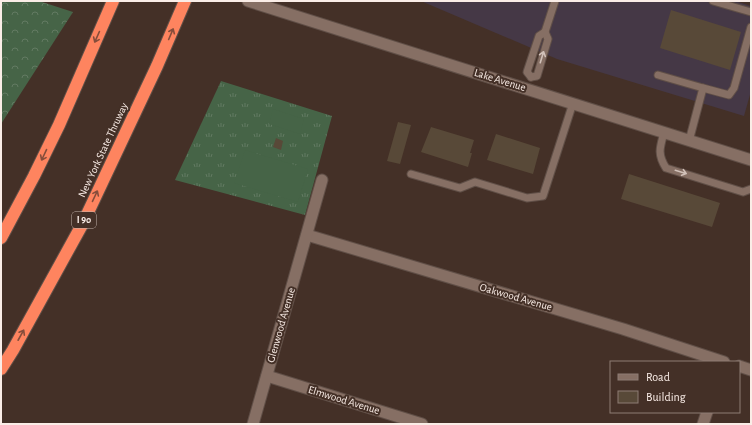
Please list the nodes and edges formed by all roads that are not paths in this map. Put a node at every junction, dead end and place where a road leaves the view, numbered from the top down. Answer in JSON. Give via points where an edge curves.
{"nodes":[{"id":1,"x":113,"y":1,"type":"edge"},
{"id":2,"x":185,"y":1,"type":"edge"},
{"id":3,"x":248,"y":1,"type":"edge"},
{"id":4,"x":555,"y":1,"type":"edge"},
{"id":5,"x":713,"y":1,"type":"edge"},
{"id":6,"x":751,"y":12,"type":"edge"},
{"id":7,"x":751,"y":27,"type":"edge"},
{"id":8,"x":658,"y":74,"type":"dead end"},
{"id":9,"x":703,"y":88,"type":"junction"},
{"id":10,"x":527,"y":89,"type":"junction"},
{"id":11,"x":573,"y":103,"type":"junction"},
{"id":12,"x":664,"y":132,"type":"junction"},
{"id":13,"x":689,"y":141,"type":"junction"},
{"id":14,"x":751,"y":160,"type":"edge"},
{"id":15,"x":411,"y":174,"type":"dead end"},
{"id":16,"x":322,"y":180,"type":"dead end"},
{"id":17,"x":751,"y":189,"type":"edge"},
{"id":18,"x":308,"y":231,"type":"junction"},
{"id":19,"x":1,"y":238,"type":"edge"},
{"id":20,"x":718,"y":361,"type":"edge"},
{"id":21,"x":740,"y":366,"type":"edge"},
{"id":22,"x":1,"y":369,"type":"edge"},
{"id":23,"x":751,"y":370,"type":"edge"},
{"id":24,"x":267,"y":376,"type":"junction"},
{"id":25,"x":707,"y":413,"type":"edge"},
{"id":26,"x":253,"y":424,"type":"edge"},
{"id":27,"x":422,"y":424,"type":"edge"},
{"id":28,"x":703,"y":424,"type":"edge"}],
"edges":[{"from":1,"to":19,"type":"highway","one_way":true,"via":[[59,125]]},
{"from":22,"to":2,"type":"highway","name":"New York State Thruway","number":"I 90","one_way":true,"via":[[82,223]]},
{"from":3,"to":10,"type":"street","name":"Lake Avenue"},
{"from":4,"to":10,"type":"lane","via":[[545,32],[539,36],[527,72],[531,77]]},
{"from":5,"to":6,"type":"lane"},
{"from":7,"to":9,"type":"lane","via":[[734,88],[728,95]]},
{"from":8,"to":9,"type":"lane"},
{"from":9,"to":13,"type":"lane"},
{"from":10,"to":11,"type":"street","name":"Lake Avenue"},
{"from":11,"to":12,"type":"street","name":"Lake Avenue"},
{"from":11,"to":15,"type":"lane","via":[[543,196],[527,198],[475,182],[460,188]]},
{"from":12,"to":13,"type":"street","name":"Lake Avenue"},
{"from":12,"to":17,"type":"lane","one_way":true,"via":[[659,154],[666,168],[743,192]]},
{"from":13,"to":14,"type":"street","name":"Lake Avenue"},
{"from":16,"to":18,"type":"street","name":"Glenwood Avenue"},
{"from":18,"to":20,"type":"street","name":"Oakwood Avenue"},
{"from":18,"to":24,"type":"street","name":"Glenwood Avenue"},
{"from":21,"to":23,"type":"street"},
{"from":24,"to":26,"type":"street","name":"Glenwood Avenue"},
{"from":24,"to":27,"type":"street","name":"Elmwood Avenue"},
{"from":25,"to":28,"type":"street"}]}
